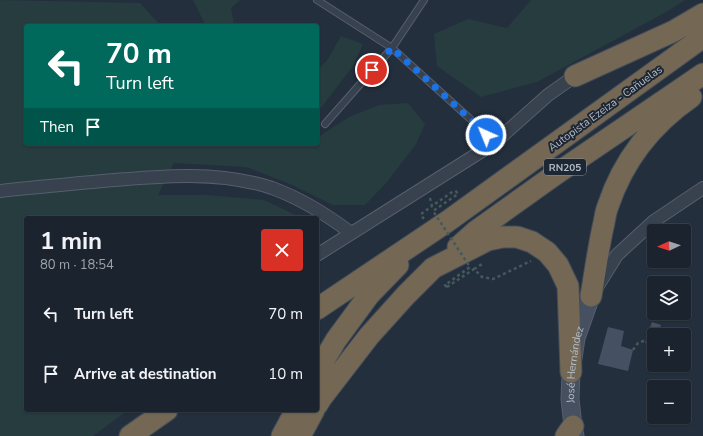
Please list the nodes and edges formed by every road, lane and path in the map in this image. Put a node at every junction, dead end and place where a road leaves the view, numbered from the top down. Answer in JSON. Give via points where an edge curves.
{"nodes":[{"id":1,"x":317,"y":0,"type":"edge"},
{"id":2,"x":424,"y":0,"type":"edge"},
{"id":3,"x":703,"y":14,"type":"edge"},
{"id":4,"x":703,"y":37,"type":"edge"},
{"id":5,"x":392,"y":48,"type":"junction"},
{"id":6,"x":703,"y":74,"type":"edge"},
{"id":7,"x":575,"y":76,"type":"joint"},
{"id":8,"x":703,"y":89,"type":"edge"},
{"id":9,"x":325,"y":124,"type":"dead end"},
{"id":10,"x":493,"y":144,"type":"junction"},
{"id":11,"x":703,"y":188,"type":"edge"},
{"id":12,"x":455,"y":190,"type":"dead end"},
{"id":13,"x":0,"y":191,"type":"edge"},
{"id":14,"x":432,"y":206,"type":"dead end"},
{"id":15,"x":423,"y":218,"type":"dead end"},
{"id":16,"x":448,"y":221,"type":"junction"},
{"id":17,"x":351,"y":233,"type":"junction"},
{"id":18,"x":319,"y":253,"type":"edge"},
{"id":19,"x":532,"y":261,"type":"dead end"},
{"id":20,"x":433,"y":268,"type":"junction"},
{"id":21,"x":591,"y":296,"type":"junction"},
{"id":22,"x":319,"y":308,"type":"edge"},
{"id":23,"x":646,"y":340,"type":"dead end"},
{"id":24,"x":633,"y":350,"type":"dead end"},
{"id":25,"x":319,"y":369,"type":"edge"},
{"id":26,"x":572,"y":372,"type":"junction"},
{"id":27,"x":319,"y":402,"type":"edge"},
{"id":28,"x":163,"y":412,"type":"edge"},
{"id":29,"x":295,"y":412,"type":"edge"},
{"id":30,"x":313,"y":412,"type":"edge"},
{"id":31,"x":571,"y":433,"type":"edge"},
{"id":32,"x":130,"y":436,"type":"edge"},
{"id":33,"x":282,"y":436,"type":"edge"},
{"id":34,"x":300,"y":436,"type":"edge"}],
"edges":[{"from":1,"to":5,"type":"lane"},
{"from":2,"to":5,"type":"lane"},
{"from":3,"to":7,"type":"highway","via":[[674,31]]},
{"from":4,"to":16,"type":"highway","name":"Autopista Ezeiza - Cañuelas","number":"RN205"},
{"from":5,"to":9,"type":"lane"},
{"from":5,"to":10,"type":"lane","via":[[478,126]]},
{"from":6,"to":20,"type":"highway","number":"RN205","via":[[562,169],[476,231]]},
{"from":7,"to":10,"type":"street","via":[[548,95]]},
{"from":8,"to":21,"type":"highway","via":[[675,108],[651,132],[630,158],[618,180],[607,207]]},
{"from":10,"to":17,"type":"street"},
{"from":11,"to":21,"type":"street","via":[[654,221],[617,255]]},
{"from":12,"to":19,"type":"path","bridge":true,"via":[[458,194],[433,211],[470,267],[445,284],[447,288],[474,269],[482,277],[493,279]]},
{"from":13,"to":17,"type":"street","via":[[157,176],[225,177],[271,188],[293,197],[324,213]]},
{"from":14,"to":15,"type":"path","via":[[421,214]]},
{"from":16,"to":22,"type":"highway"},
{"from":16,"to":25,"type":"highway","via":[[398,264],[369,295],[336,340]]},
{"from":17,"to":18,"type":"street"},
{"from":20,"to":26,"type":"highway","via":[[488,240],[503,237],[517,237],[532,242],[547,252],[558,265],[568,286]]},
{"from":20,"to":27,"type":"highway","via":[[369,336]]},
{"from":21,"to":26,"type":"street","name":"José Hernández","via":[[576,338]]},
{"from":23,"to":24,"type":"path","via":[[638,343]]},
{"from":26,"to":31,"type":"street","name":"José Hernández"},
{"from":28,"to":32,"type":"highway"},
{"from":29,"to":33,"type":"highway"},
{"from":30,"to":34,"type":"highway"}]}
